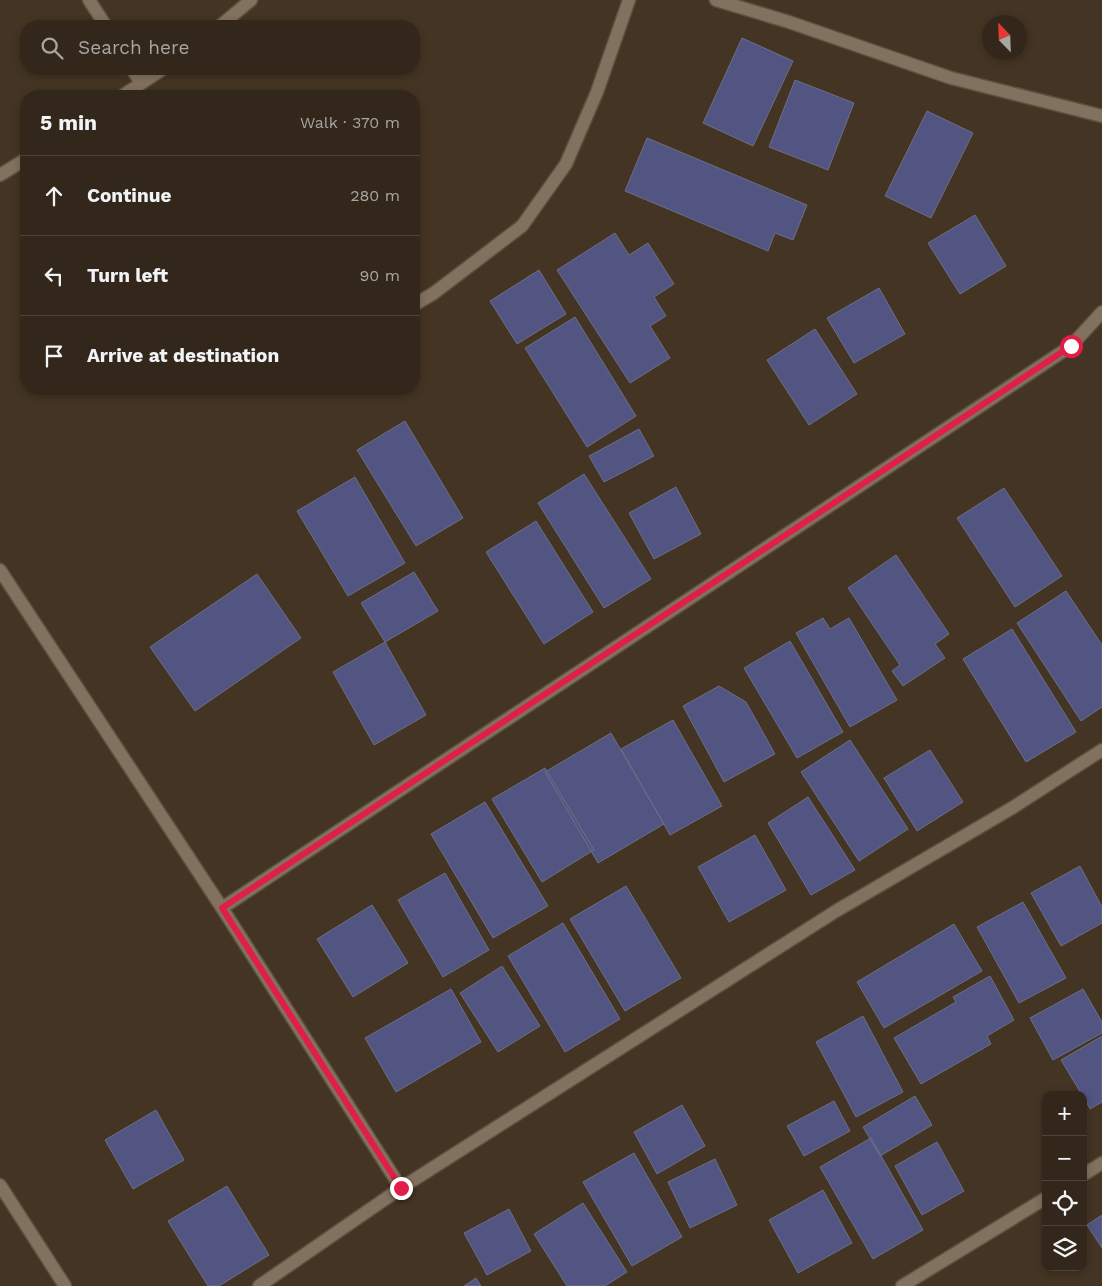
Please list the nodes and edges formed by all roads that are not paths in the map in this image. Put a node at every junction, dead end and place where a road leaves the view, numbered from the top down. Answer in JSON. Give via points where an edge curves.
{"nodes":[{"id":1,"x":89,"y":0,"type":"edge"},
{"id":2,"x":252,"y":0,"type":"edge"},
{"id":3,"x":629,"y":0,"type":"edge"},
{"id":4,"x":716,"y":0,"type":"edge"},
{"id":5,"x":102,"y":20,"type":"edge"},
{"id":6,"x":227,"y":20,"type":"edge"},
{"id":7,"x":136,"y":75,"type":"edge"},
{"id":8,"x":155,"y":75,"type":"edge"},
{"id":9,"x":142,"y":84,"type":"junction"},
{"id":10,"x":132,"y":90,"type":"edge"},
{"id":11,"x":1102,"y":116,"type":"edge"},
{"id":12,"x":20,"y":163,"type":"edge"},
{"id":13,"x":0,"y":175,"type":"edge"},
{"id":14,"x":420,"y":301,"type":"edge"},
{"id":15,"x":1102,"y":312,"type":"edge"},
{"id":16,"x":0,"y":570,"type":"edge"},
{"id":17,"x":1102,"y":750,"type":"edge"},
{"id":18,"x":222,"y":908,"type":"junction"},
{"id":19,"x":1102,"y":1163,"type":"edge"},
{"id":20,"x":1087,"y":1172,"type":"edge"},
{"id":21,"x":0,"y":1185,"type":"edge"},
{"id":22,"x":401,"y":1188,"type":"junction"},
{"id":23,"x":1042,"y":1200,"type":"edge"},
{"id":24,"x":65,"y":1286,"type":"edge"},
{"id":25,"x":259,"y":1286,"type":"edge"},
{"id":26,"x":902,"y":1286,"type":"edge"}],
"edges":[{"from":1,"to":5,"type":"street"},
{"from":2,"to":6,"type":"street"},
{"from":3,"to":14,"type":"street","via":[[597,92],[566,164],[522,226]]},
{"from":4,"to":11,"type":"street","via":[[951,78]]},
{"from":7,"to":9,"type":"street"},
{"from":8,"to":9,"type":"street"},
{"from":9,"to":10,"type":"street"},
{"from":12,"to":13,"type":"street"},
{"from":15,"to":18,"type":"street","via":[[1071,346]]},
{"from":16,"to":18,"type":"street"},
{"from":17,"to":22,"type":"street","via":[[1012,808],[836,911]]},
{"from":18,"to":22,"type":"street"},
{"from":19,"to":20,"type":"street"},
{"from":21,"to":24,"type":"street"},
{"from":22,"to":25,"type":"street"},
{"from":23,"to":26,"type":"street"}]}
